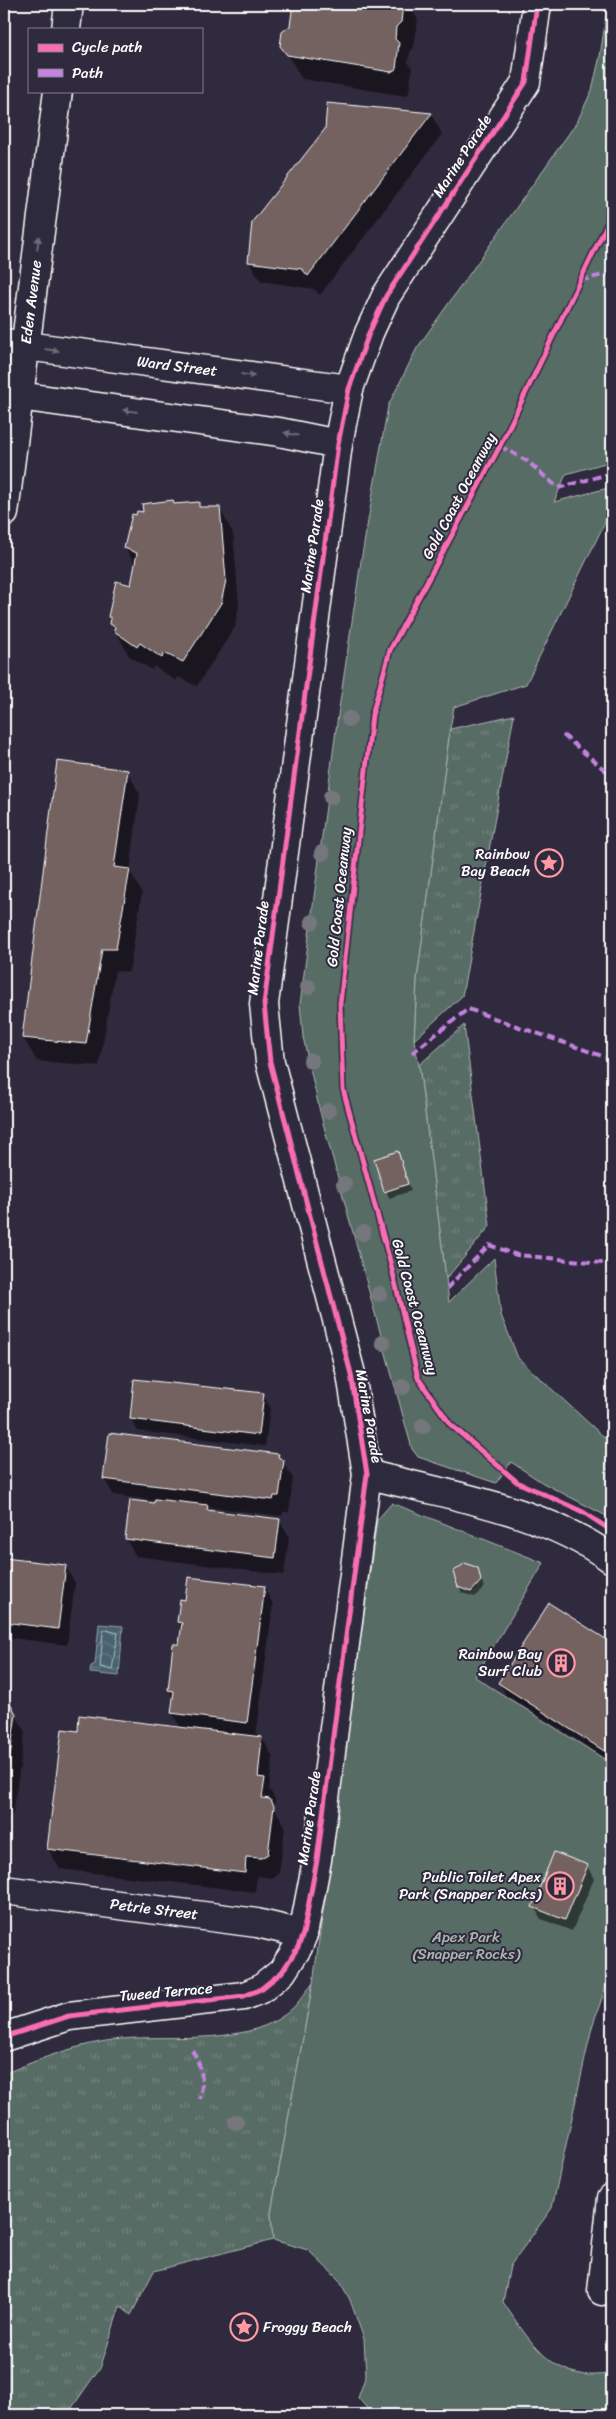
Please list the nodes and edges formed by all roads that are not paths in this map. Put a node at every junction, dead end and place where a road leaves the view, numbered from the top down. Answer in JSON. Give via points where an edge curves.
{"nodes":[{"id":1,"x":69,"y":4,"type":"edge"},
{"id":2,"x":537,"y":4,"type":"edge"},
{"id":3,"x":66,"y":28,"type":"edge"},
{"id":4,"x":58,"y":92,"type":"edge"},
{"id":5,"x":15,"y":345,"type":"edge"},
{"id":6,"x":349,"y":389,"type":"junction"},
{"id":7,"x":11,"y":395,"type":"edge"},
{"id":8,"x":338,"y":444,"type":"junction"},
{"id":9,"x":4,"y":513,"type":"edge"},
{"id":10,"x":367,"y":1474,"type":"junction"},
{"id":11,"x":612,"y":1560,"type":"edge"},
{"id":12,"x":4,"y":1890,"type":"edge"},
{"id":13,"x":303,"y":1934,"type":"junction"},
{"id":14,"x":4,"y":2037,"type":"edge"},
{"id":15,"x":612,"y":2198,"type":"edge"},
{"id":16,"x":602,"y":2290,"type":"dead end"}],
"edges":[{"from":1,"to":3,"type":"street"},
{"from":2,"to":6,"type":"street","name":"Marine Parade","via":[[526,82],[386,296]]},
{"from":5,"to":4,"type":"street","name":"Eden Avenue","one_way":true},
{"from":5,"to":6,"type":"street","name":"Ward Street","one_way":true,"via":[[90,362]]},
{"from":5,"to":7,"type":"street","name":"Eden Avenue"},
{"from":6,"to":8,"type":"street","name":"Marine Parade"},
{"from":8,"to":7,"type":"street","one_way":true,"via":[[278,432]]},
{"from":7,"to":9,"type":"street","name":"Eden Avenue"},
{"from":8,"to":10,"type":"street","name":"Marine Parade","via":[[264,1004],[270,1062],[351,1374]]},
{"from":10,"to":11,"type":"street","via":[[501,1507],[558,1528],[595,1547]]},
{"from":10,"to":13,"type":"street","name":"Marine Parade","via":[[317,1860]]},
{"from":12,"to":13,"type":"street","name":"Petrie Street","via":[[257,1923]]},
{"from":13,"to":14,"type":"street","name":"Tweed Terrace","via":[[282,1972],[261,1989],[244,1996],[69,2016]]},
{"from":15,"to":16,"type":"street"}]}
